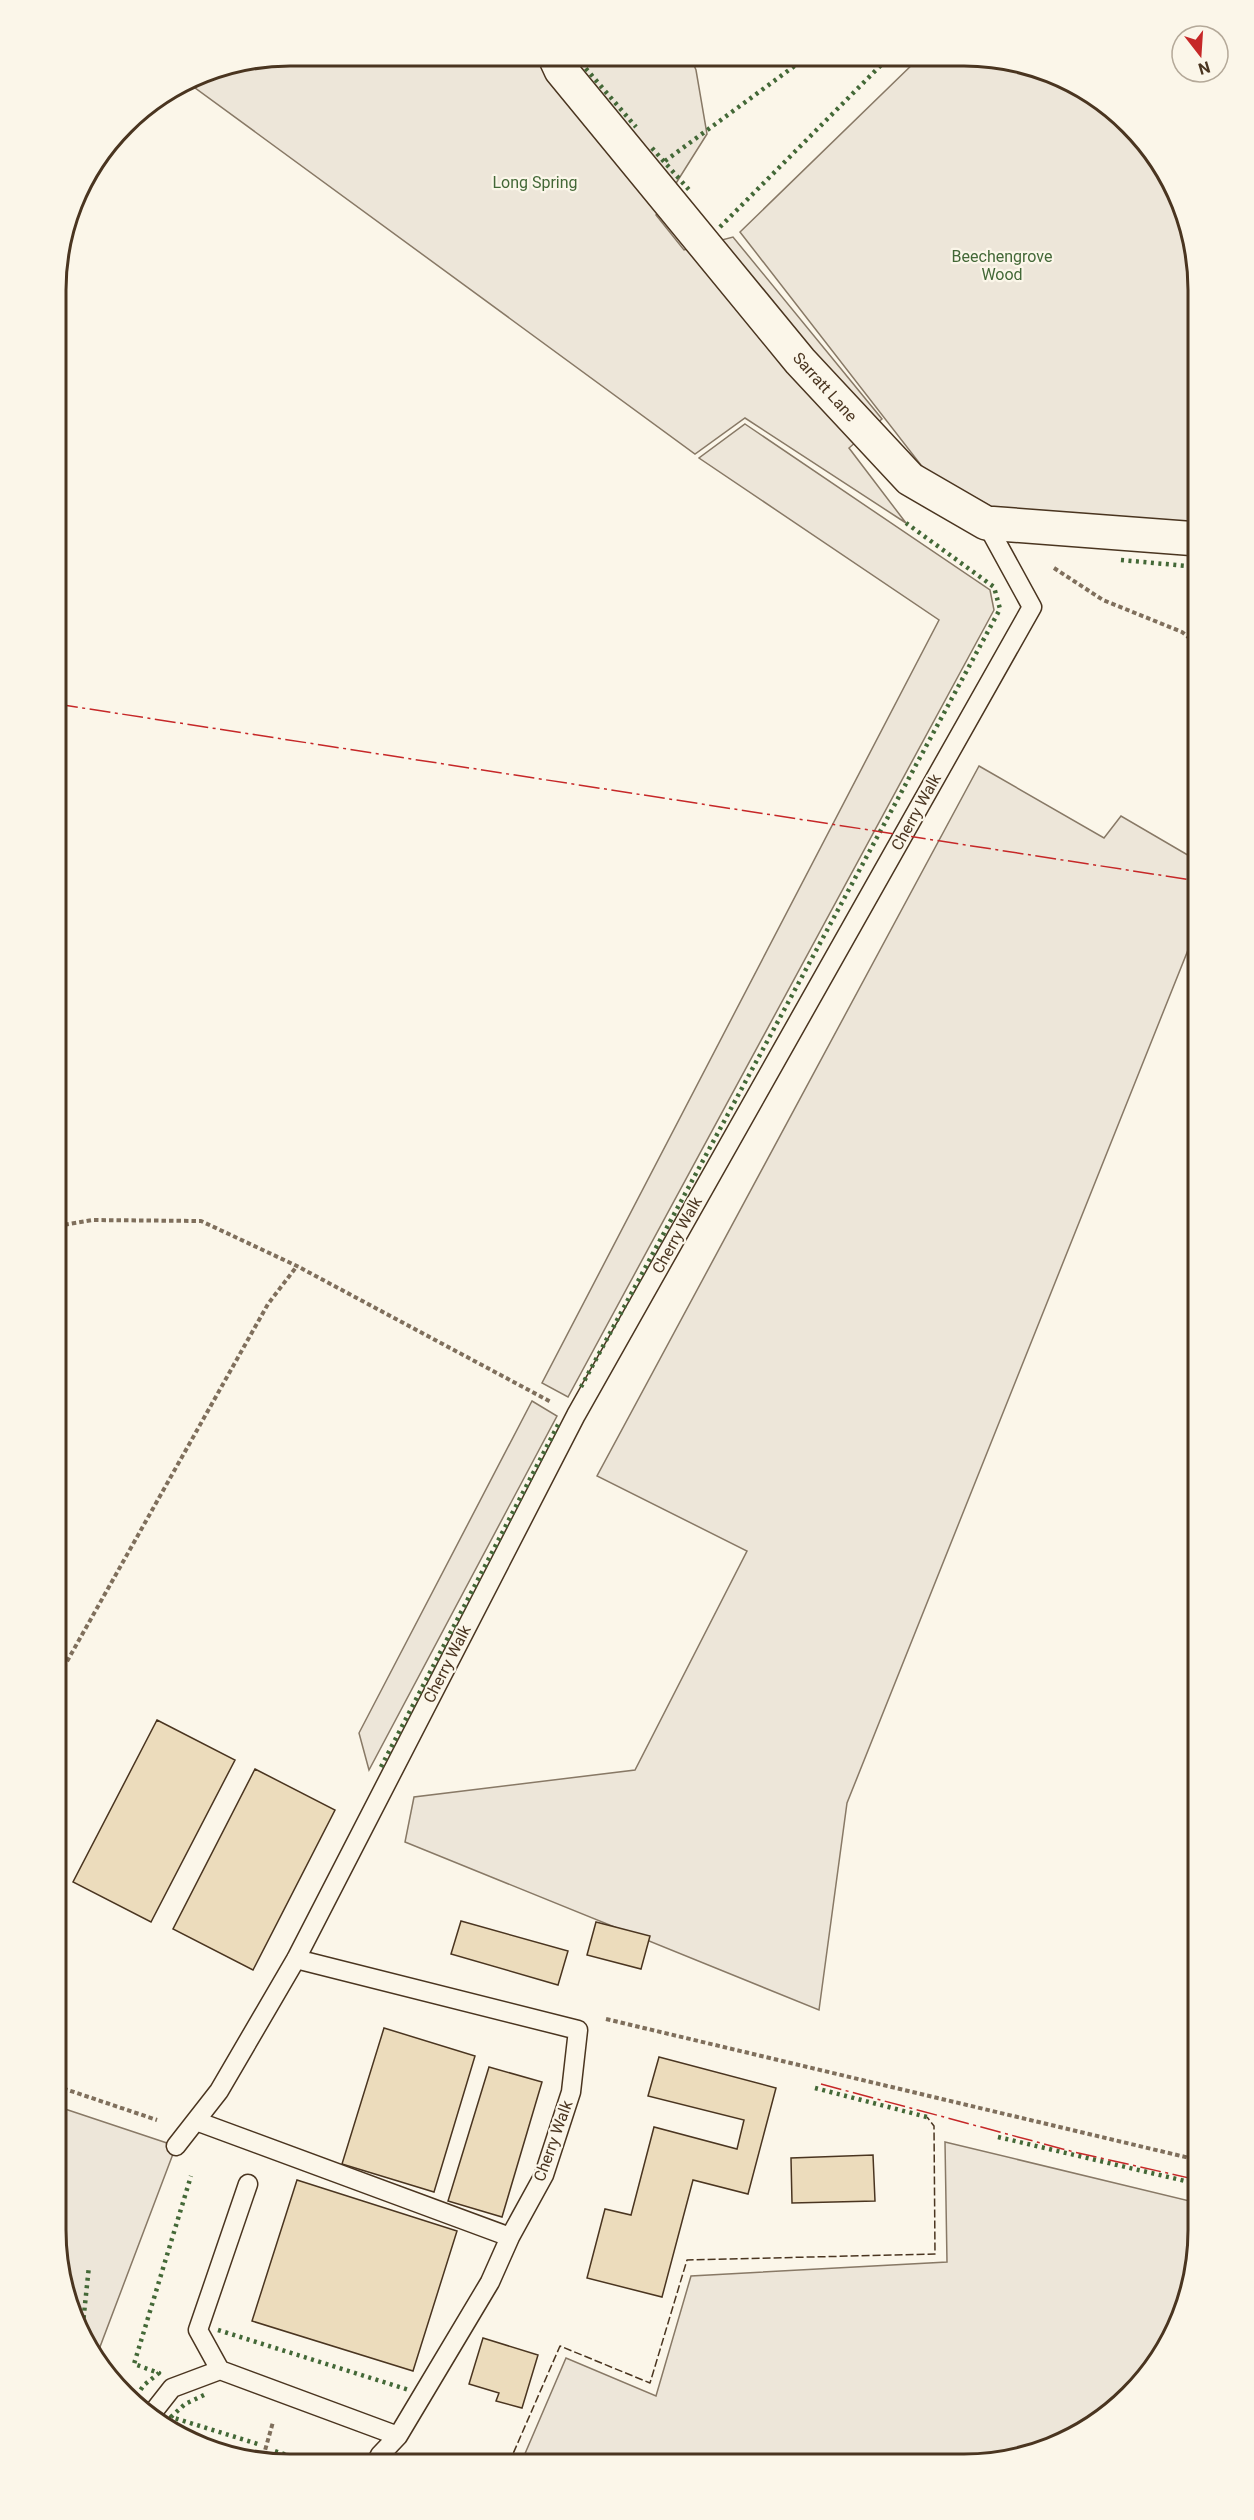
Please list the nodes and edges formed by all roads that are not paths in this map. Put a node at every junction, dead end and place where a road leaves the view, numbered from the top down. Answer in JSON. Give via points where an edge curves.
{"nodes":[{"id":1,"x":561,"y":66,"type":"edge"},
{"id":2,"x":986,"y":523,"type":"junction"},
{"id":3,"x":1188,"y":538,"type":"edge"},
{"id":4,"x":296,"y":1959,"type":"junction"},
{"id":5,"x":196,"y":2121,"type":"junction"},
{"id":6,"x":176,"y":2146,"type":"dead end"},
{"id":7,"x":248,"y":2184,"type":"dead end"},
{"id":8,"x":510,"y":2237,"type":"junction"},
{"id":9,"x":220,"y":2370,"type":"junction"},
{"id":10,"x":156,"y":2409,"type":"edge"},
{"id":11,"x":398,"y":2436,"type":"junction"},
{"id":12,"x":382,"y":2454,"type":"edge"}],
"edges":[{"from":1,"to":2,"type":"street","name":"Sarratt Lane","via":[[816,378],[910,479]]},
{"from":2,"to":3,"type":"street","name":"Sarratt Lane"},
{"from":2,"to":4,"type":"lane","name":"Cherry Walk","via":[[1032,607],[576,1415]]},
{"from":4,"to":5,"type":"lane","name":"Cherry Walk","via":[[219,2091]]},
{"from":4,"to":8,"type":"lane","name":"Cherry Walk","via":[[578,2030],[568,2102],[544,2175]]},
{"from":5,"to":6,"type":"lane","name":"Cherry Walk"},
{"from":5,"to":8,"type":"lane"},
{"from":7,"to":9,"type":"lane","via":[[198,2330]]},
{"from":8,"to":11,"type":"lane","name":"Cherry Walk","via":[[490,2282]]},
{"from":9,"to":10,"type":"lane","via":[[172,2388]]},
{"from":9,"to":11,"type":"lane"},
{"from":11,"to":12,"type":"lane","name":"Cherry Walk"}]}
